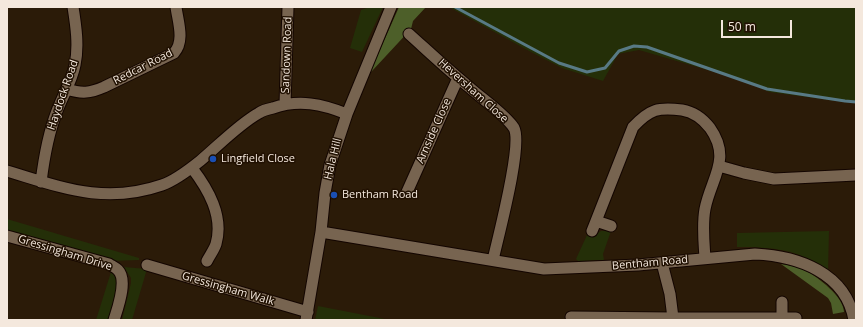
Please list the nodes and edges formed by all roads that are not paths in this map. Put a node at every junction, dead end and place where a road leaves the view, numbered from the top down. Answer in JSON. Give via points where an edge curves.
{"nodes":[{"id":1,"x":73,"y":7,"type":"edge"},
{"id":2,"x":176,"y":7,"type":"edge"},
{"id":3,"x":288,"y":7,"type":"edge"},
{"id":4,"x":391,"y":7,"type":"edge"},
{"id":5,"x":409,"y":34,"type":"dead end"},
{"id":6,"x":458,"y":78,"type":"junction"},
{"id":7,"x":67,"y":89,"type":"junction"},
{"id":8,"x":285,"y":104,"type":"junction"},
{"id":9,"x":347,"y":114,"type":"junction"},
{"id":10,"x":720,"y":166,"type":"junction"},
{"id":11,"x":192,"y":168,"type":"junction"},
{"id":12,"x":7,"y":171,"type":"edge"},
{"id":13,"x":856,"y":175,"type":"edge"},
{"id":14,"x":41,"y":182,"type":"junction"},
{"id":15,"x":412,"y":187,"type":"dead end"},
{"id":16,"x":611,"y":226,"type":"dead end"},
{"id":17,"x":321,"y":232,"type":"junction"},
{"id":18,"x":7,"y":236,"type":"edge"},
{"id":19,"x":705,"y":258,"type":"junction"},
{"id":20,"x":493,"y":260,"type":"junction"},
{"id":21,"x":207,"y":261,"type":"dead end"},
{"id":22,"x":662,"y":263,"type":"junction"},
{"id":23,"x":147,"y":265,"type":"dead end"},
{"id":24,"x":782,"y":302,"type":"dead end"},
{"id":25,"x":571,"y":315,"type":"edge"},
{"id":26,"x":307,"y":316,"type":"edge"},
{"id":27,"x":673,"y":318,"type":"junction"},
{"id":28,"x":782,"y":318,"type":"junction"},
{"id":29,"x":796,"y":318,"type":"dead end"},
{"id":30,"x":114,"y":320,"type":"edge"},
{"id":31,"x":854,"y":320,"type":"edge"}],
"edges":[{"from":1,"to":7,"type":"street","name":"Haydock Road","via":[[77,47],[75,65]]},
{"from":2,"to":7,"type":"street","name":"Redcar Road","via":[[180,41],[174,53],[92,92],[78,93]]},
{"from":3,"to":8,"type":"street","name":"Sandown Road"},
{"from":4,"to":9,"type":"street","name":"Hala Hill"},
{"from":5,"to":6,"type":"street","name":"Heversham Close","via":[[418,47]]},
{"from":6,"to":15,"type":"street","name":"Arnside Close"},
{"from":6,"to":20,"type":"street","name":"Heversham Close","via":[[514,128],[517,142]]},
{"from":7,"to":14,"type":"street","name":"Haydock Road","via":[[50,130]]},
{"from":8,"to":9,"type":"street","via":[[319,104]]},
{"from":8,"to":11,"type":"street","via":[[259,112]]},
{"from":9,"to":17,"type":"street","name":"Hala Hill","via":[[330,165]]},
{"from":10,"to":13,"type":"street","via":[[774,179]]},
{"from":10,"to":16,"type":"street","via":[[720,149],[716,136],[698,116],[670,109],[657,110],[644,116],[633,127],[594,226]]},
{"from":10,"to":19,"type":"street","via":[[705,208]]},
{"from":11,"to":14,"type":"street","via":[[163,185],[136,192],[83,193]]},
{"from":11,"to":21,"type":"street","via":[[212,199],[218,224],[216,246]]},
{"from":12,"to":14,"type":"street"},
{"from":17,"to":20,"type":"street","name":"Bentham Road"},
{"from":17,"to":26,"type":"street","name":"Hala Hill"},
{"from":18,"to":30,"type":"street","name":"Gressingham Drive","via":[[109,264],[118,269],[122,277],[122,289]]},
{"from":19,"to":22,"type":"street","name":"Bentham Road"},
{"from":19,"to":31,"type":"street","name":"Bentham Road","via":[[755,254],[793,259],[824,274],[842,290],[849,301]]},
{"from":20,"to":22,"type":"street","name":"Bentham Road","via":[[544,269]]},
{"from":22,"to":27,"type":"street"},
{"from":23,"to":26,"type":"street","name":"Gressingham Walk"},
{"from":24,"to":28,"type":"street"},
{"from":25,"to":27,"type":"street"},
{"from":27,"to":28,"type":"street"},
{"from":28,"to":29,"type":"street"}]}
